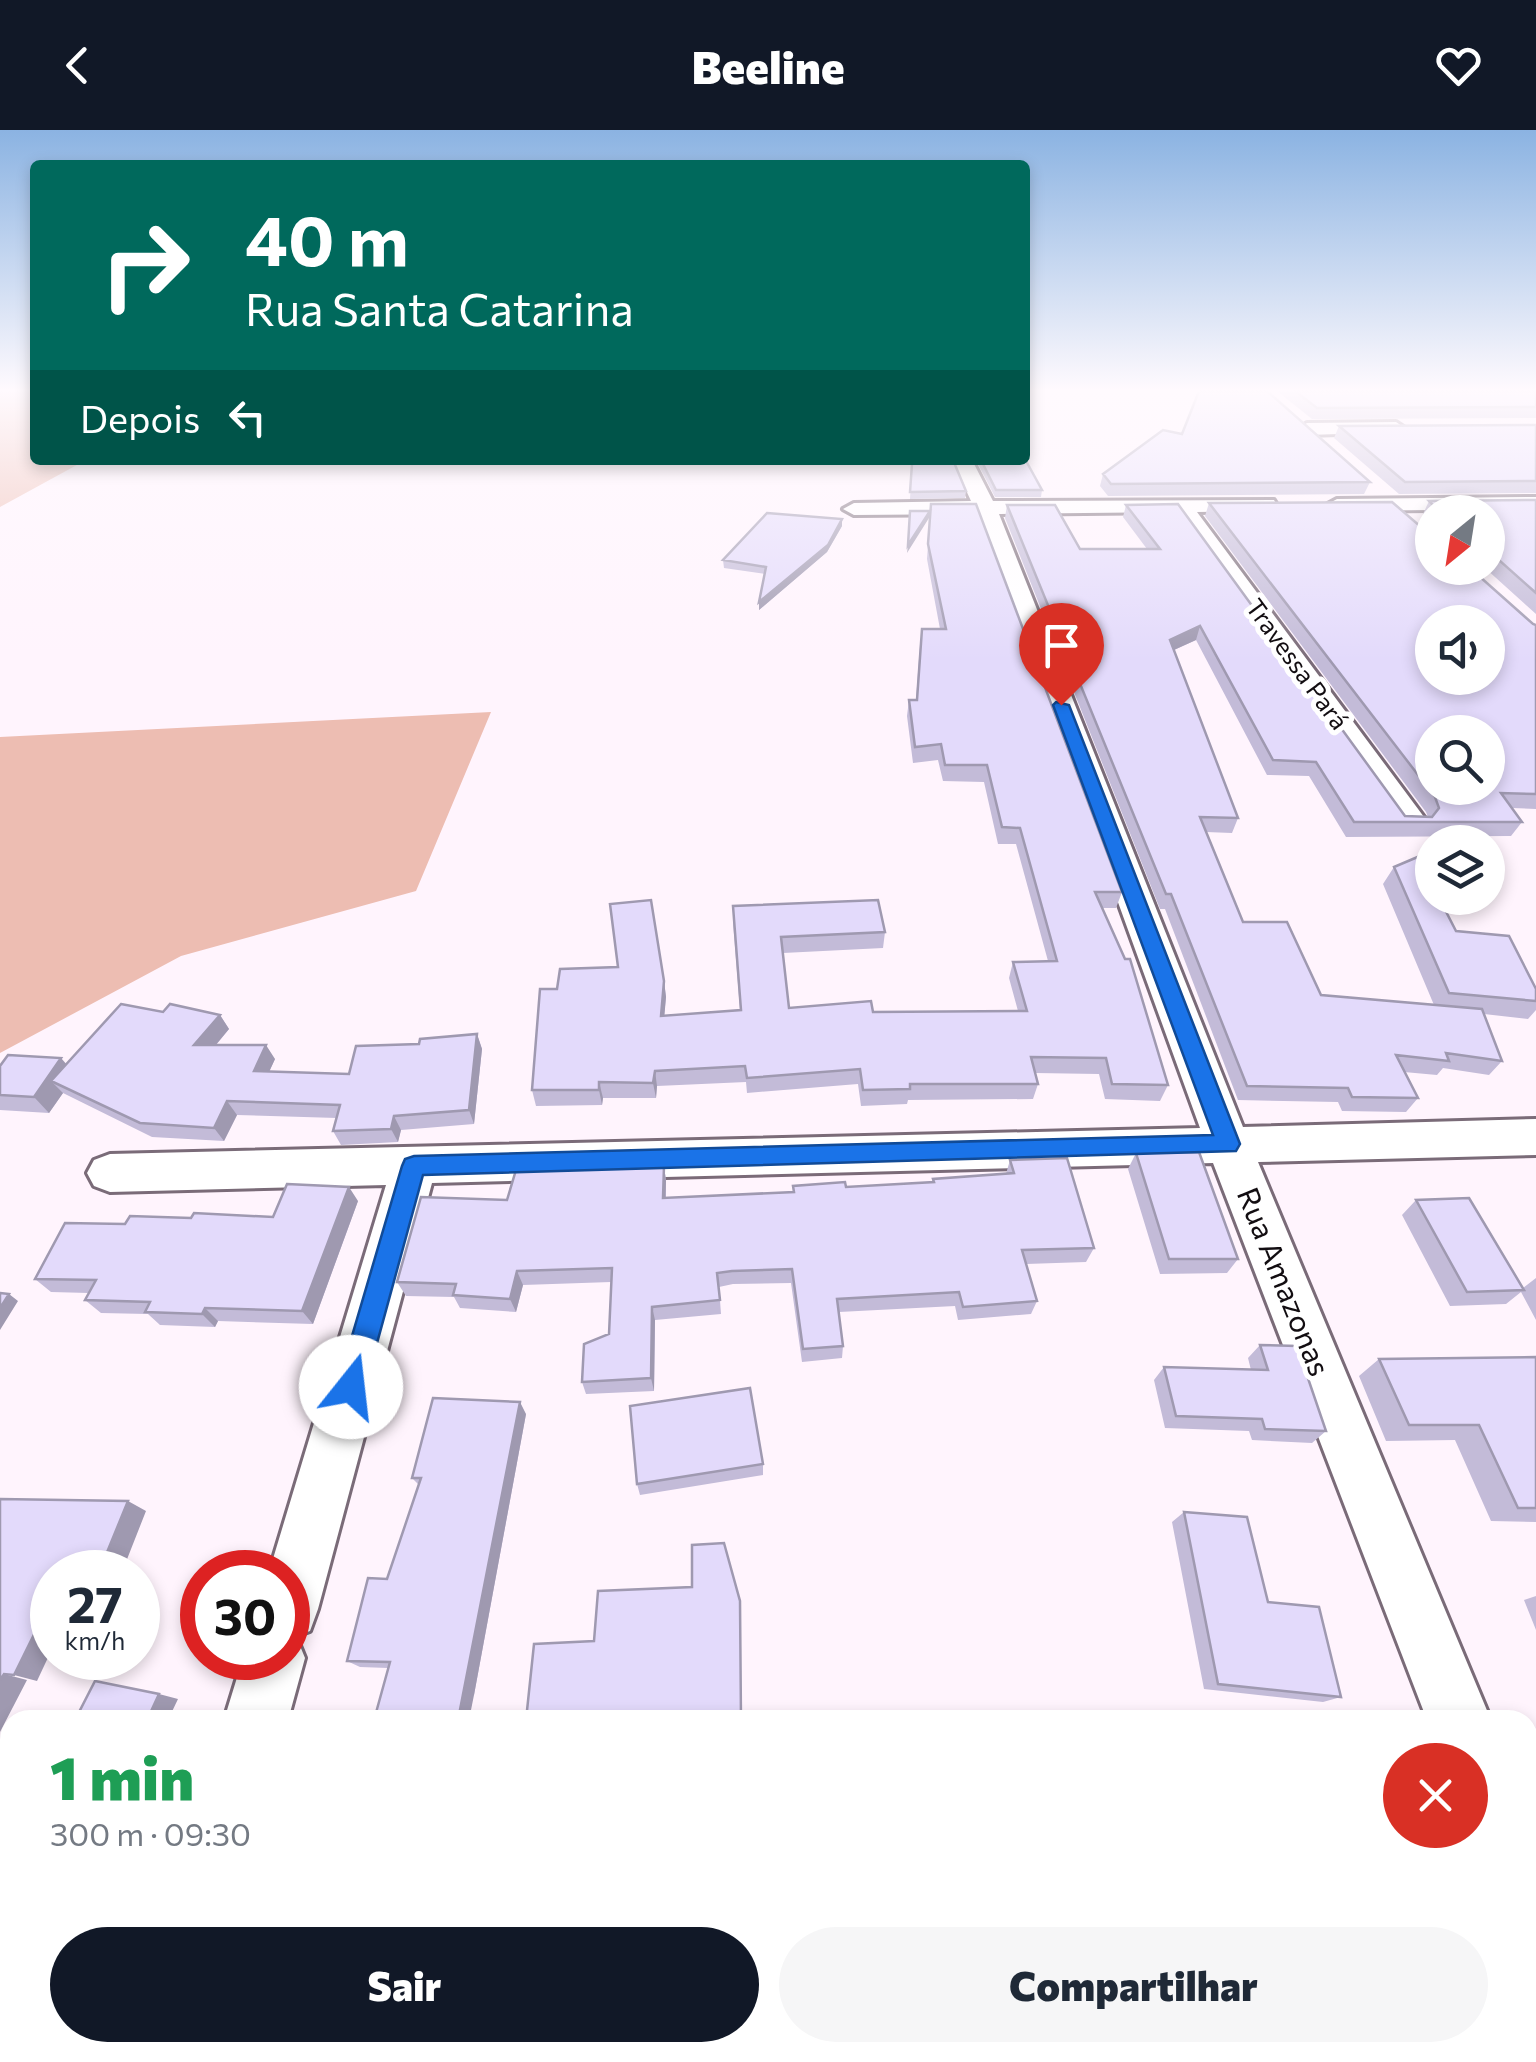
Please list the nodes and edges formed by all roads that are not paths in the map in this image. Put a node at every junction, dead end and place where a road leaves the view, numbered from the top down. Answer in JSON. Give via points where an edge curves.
{"nodes":[{"id":1,"x":972,"y":481,"type":"edge"},
{"id":2,"x":1369,"y":481,"type":"edge"},
{"id":3,"x":1536,"y":503,"type":"edge"},
{"id":4,"x":1395,"y":504,"type":"junction"},
{"id":5,"x":1279,"y":505,"type":"edge"},
{"id":6,"x":1318,"y":505,"type":"edge"},
{"id":7,"x":984,"y":506,"type":"junction"},
{"id":8,"x":1182,"y":506,"type":"junction"},
{"id":9,"x":854,"y":509,"type":"dead end"},
{"id":10,"x":1415,"y":522,"type":"edge"},
{"id":11,"x":1411,"y":821,"type":"edge"},
{"id":12,"x":1536,"y":1137,"type":"edge"},
{"id":13,"x":1228,"y":1144,"type":"junction"},
{"id":14,"x":414,"y":1166,"type":"junction"},
{"id":15,"x":110,"y":1173,"type":"dead end"},
{"id":16,"x":305,"y":1550,"type":"edge"},
{"id":17,"x":268,"y":1680,"type":"edge"},
{"id":18,"x":259,"y":1710,"type":"edge"},
{"id":19,"x":1455,"y":1710,"type":"edge"}],
"edges":[{"from":1,"to":7,"type":"street","name":"Rua Amazonas"},
{"from":2,"to":4,"type":"street"},
{"from":3,"to":4,"type":"street"},
{"from":4,"to":6,"type":"street"},
{"from":4,"to":10,"type":"street"},
{"from":5,"to":8,"type":"street"},
{"from":7,"to":8,"type":"street"},
{"from":7,"to":9,"type":"street"},
{"from":7,"to":13,"type":"street","name":"Rua Amazonas"},
{"from":8,"to":11,"type":"street","name":"Travessa Pará"},
{"from":12,"to":13,"type":"street"},
{"from":13,"to":14,"type":"street"},
{"from":13,"to":19,"type":"street","name":"Rua Amazonas"},
{"from":14,"to":15,"type":"street"},
{"from":14,"to":16,"type":"street"},
{"from":17,"to":18,"type":"street"}]}
